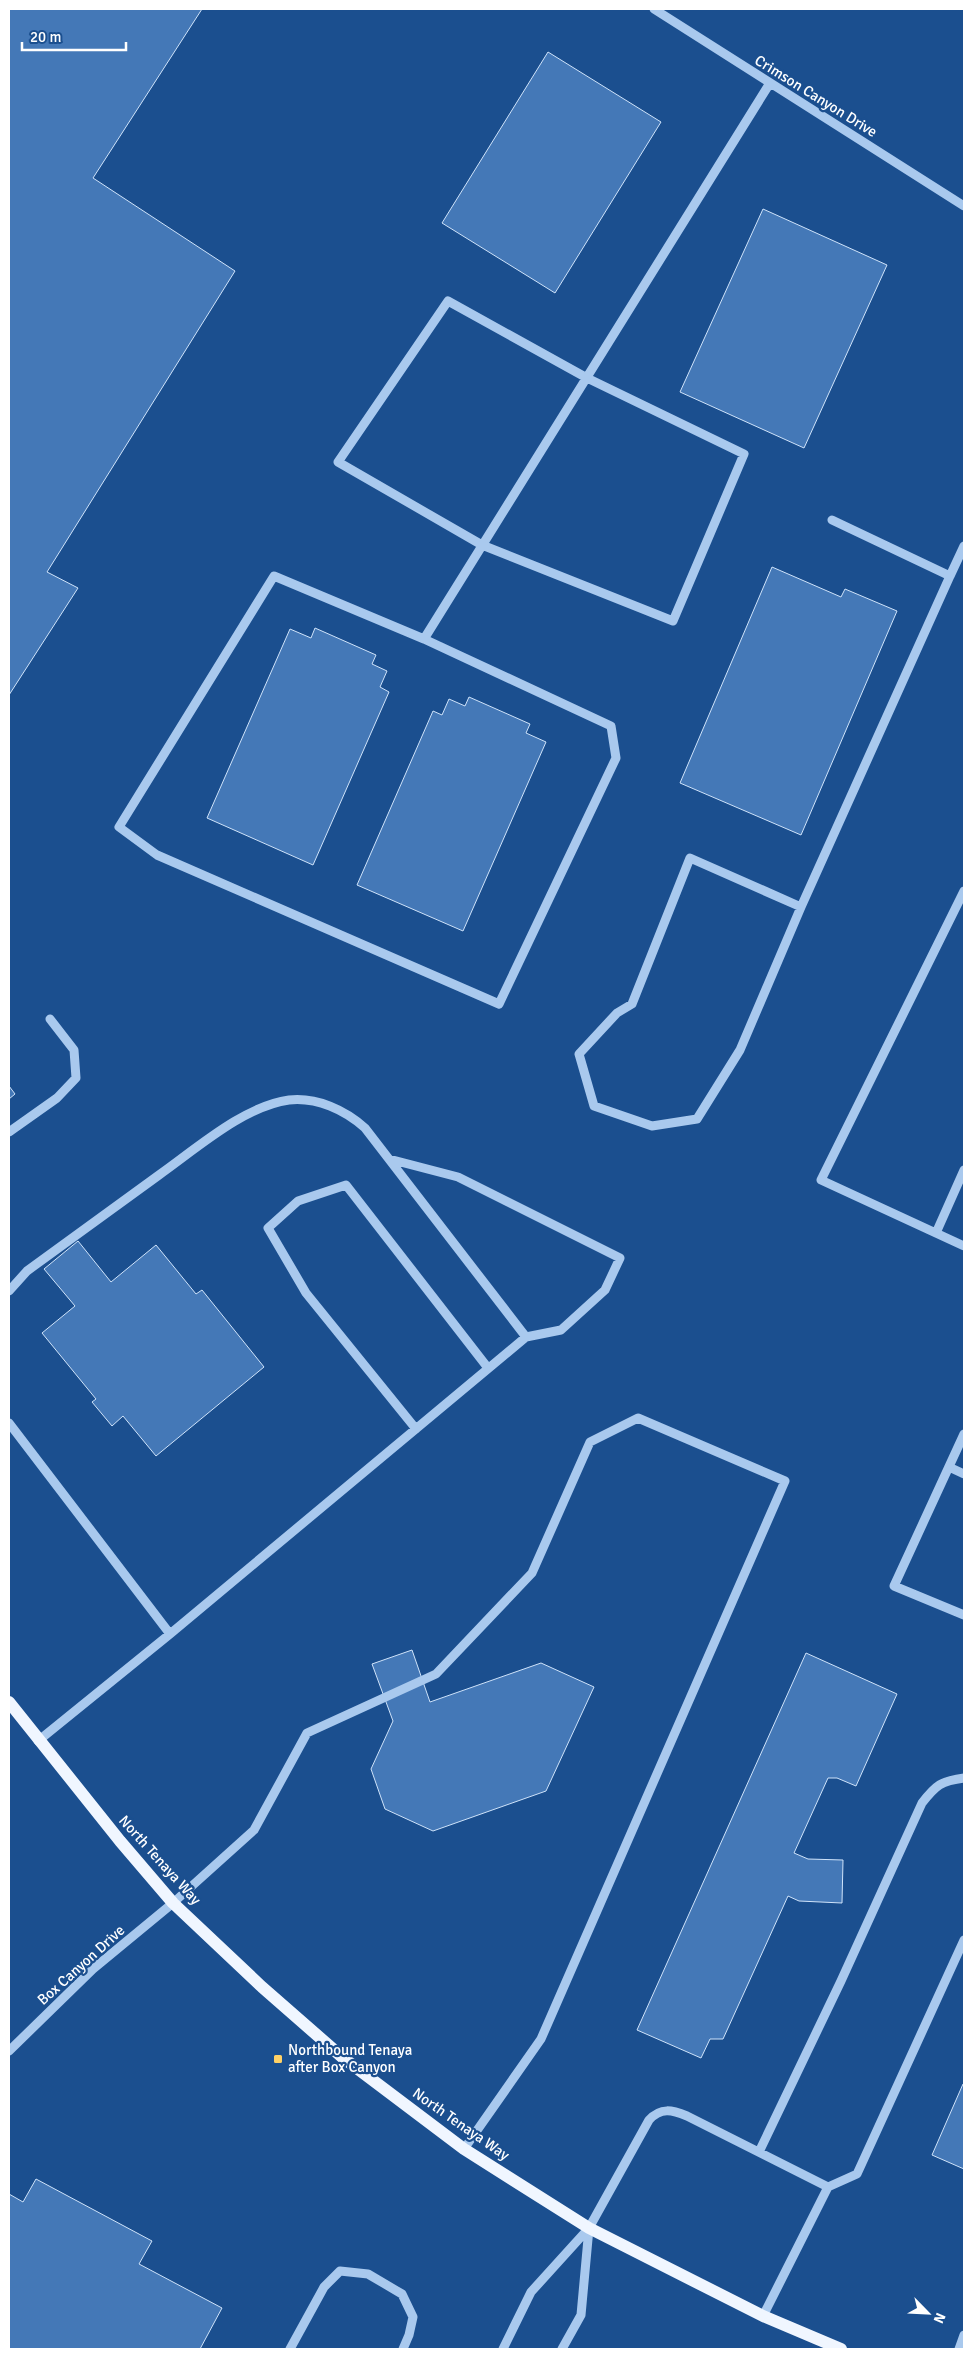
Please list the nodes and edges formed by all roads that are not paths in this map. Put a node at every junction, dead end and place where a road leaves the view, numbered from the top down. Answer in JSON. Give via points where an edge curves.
{"nodes":[{"id":1,"x":654,"y":9,"type":"edge"},
{"id":2,"x":770,"y":83,"type":"junction"},
{"id":3,"x":964,"y":206,"type":"edge"},
{"id":4,"x":587,"y":378,"type":"junction"},
{"id":5,"x":832,"y":520,"type":"dead end"},
{"id":6,"x":482,"y":545,"type":"junction"},
{"id":7,"x":964,"y":546,"type":"edge"},
{"id":8,"x":950,"y":576,"type":"junction"},
{"id":9,"x":424,"y":639,"type":"junction"},
{"id":10,"x":964,"y":891,"type":"edge"},
{"id":11,"x":801,"y":907,"type":"junction"},
{"id":12,"x":50,"y":1019,"type":"dead end"},
{"id":13,"x":9,"y":1132,"type":"edge"},
{"id":14,"x":389,"y":1159,"type":"junction"},
{"id":15,"x":964,"y":1170,"type":"edge"},
{"id":16,"x":936,"y":1233,"type":"junction"},
{"id":17,"x":964,"y":1246,"type":"edge"},
{"id":18,"x":9,"y":1291,"type":"edge"},
{"id":19,"x":526,"y":1337,"type":"junction"},
{"id":20,"x":488,"y":1368,"type":"junction"},
{"id":21,"x":9,"y":1424,"type":"edge"},
{"id":22,"x":416,"y":1429,"type":"junction"},
{"id":23,"x":964,"y":1434,"type":"edge"},
{"id":24,"x":949,"y":1467,"type":"junction"},
{"id":25,"x":964,"y":1474,"type":"edge"},
{"id":26,"x":964,"y":1615,"type":"edge"},
{"id":27,"x":170,"y":1634,"type":"junction"},
{"id":28,"x":9,"y":1702,"type":"edge"},
{"id":29,"x":38,"y":1740,"type":"junction"},
{"id":30,"x":964,"y":1778,"type":"edge"},
{"id":31,"x":173,"y":1903,"type":"junction"},
{"id":32,"x":964,"y":1940,"type":"edge"},
{"id":33,"x":9,"y":2051,"type":"edge"},
{"id":34,"x":464,"y":2148,"type":"junction"},
{"id":35,"x":758,"y":2152,"type":"junction"},
{"id":36,"x":828,"y":2187,"type":"junction"},
{"id":37,"x":590,"y":2228,"type":"junction"},
{"id":38,"x":763,"y":2316,"type":"junction"},
{"id":39,"x":964,"y":2335,"type":"edge"},
{"id":40,"x":290,"y":2349,"type":"edge"},
{"id":41,"x":403,"y":2349,"type":"edge"},
{"id":42,"x":503,"y":2349,"type":"edge"},
{"id":43,"x":562,"y":2349,"type":"edge"},
{"id":44,"x":841,"y":2349,"type":"edge"},
{"id":45,"x":958,"y":2349,"type":"edge"}],
"edges":[{"from":1,"to":2,"type":"street","name":"Crimson Canyon Drive"},
{"from":2,"to":3,"type":"street","name":"Crimson Canyon Drive"},
{"from":2,"to":4,"type":"street"},
{"from":4,"to":6,"type":"street"},
{"from":4,"to":6,"type":"street","via":[[448,300],[338,462]]},
{"from":4,"to":6,"type":"street","via":[[744,454],[673,620]]},
{"from":5,"to":8,"type":"street"},
{"from":6,"to":9,"type":"street"},
{"from":7,"to":8,"type":"street"},
{"from":8,"to":11,"type":"street"},
{"from":9,"to":9,"type":"street","via":[[611,726],[616,758],[500,1004],[157,855],[119,827],[274,576]]},
{"from":10,"to":16,"type":"street","via":[[821,1180]]},
{"from":11,"to":11,"type":"street","via":[[740,1050],[697,1119],[652,1126],[594,1106],[579,1054],[617,1013],[632,1004],[690,858]]},
{"from":12,"to":13,"type":"street","via":[[74,1050],[76,1078],[57,1098]]},
{"from":14,"to":18,"type":"street","via":[[351,1115],[309,1100],[267,1105],[222,1130],[27,1271]]},
{"from":14,"to":19,"type":"street"},
{"from":14,"to":19,"type":"street","via":[[458,1177],[620,1258],[605,1290],[561,1330]]},
{"from":15,"to":16,"type":"street"},
{"from":16,"to":17,"type":"street"},
{"from":19,"to":20,"type":"street"},
{"from":20,"to":22,"type":"street"},
{"from":20,"to":22,"type":"street","via":[[346,1185],[298,1201],[268,1228],[306,1293]]},
{"from":21,"to":27,"type":"street"},
{"from":22,"to":27,"type":"street"},
{"from":23,"to":24,"type":"street"},
{"from":24,"to":25,"type":"street"},
{"from":24,"to":26,"type":"street","via":[[894,1586]]},
{"from":27,"to":29,"type":"street"},
{"from":28,"to":29,"type":"main road","name":"North Tenaya Way"},
{"from":29,"to":31,"type":"main road","name":"North Tenaya Way"},
{"from":30,"to":35,"type":"street","via":[[943,1782],[922,1804]]},
{"from":31,"to":33,"type":"street","name":"Box Canyon Drive","via":[[92,1969]]},
{"from":31,"to":34,"type":"main road","name":"North Tenaya Way","via":[[342,2057]]},
{"from":31,"to":34,"type":"street","name":"Box Canyon Drive","via":[[254,1830],[307,1733],[436,1674],[532,1573],[590,1442],[638,1418],[785,1481],[541,2039]]},
{"from":32,"to":36,"type":"street","via":[[857,2174]]},
{"from":34,"to":37,"type":"main road","name":"North Tenaya Way"},
{"from":35,"to":36,"type":"street"},
{"from":35,"to":37,"type":"street","via":[[687,2116],[660,2111],[649,2120]]},
{"from":36,"to":38,"type":"street"},
{"from":37,"to":38,"type":"main road","name":"North Tenaya Way"},
{"from":37,"to":42,"type":"street","via":[[531,2292]]},
{"from":37,"to":43,"type":"street","via":[[581,2315]]},
{"from":38,"to":44,"type":"main road","name":"North Tenaya Way"},
{"from":39,"to":45,"type":"street"},
{"from":40,"to":41,"type":"street","via":[[324,2287],[340,2272],[368,2274],[402,2294],[413,2317],[410,2335]]}]}
